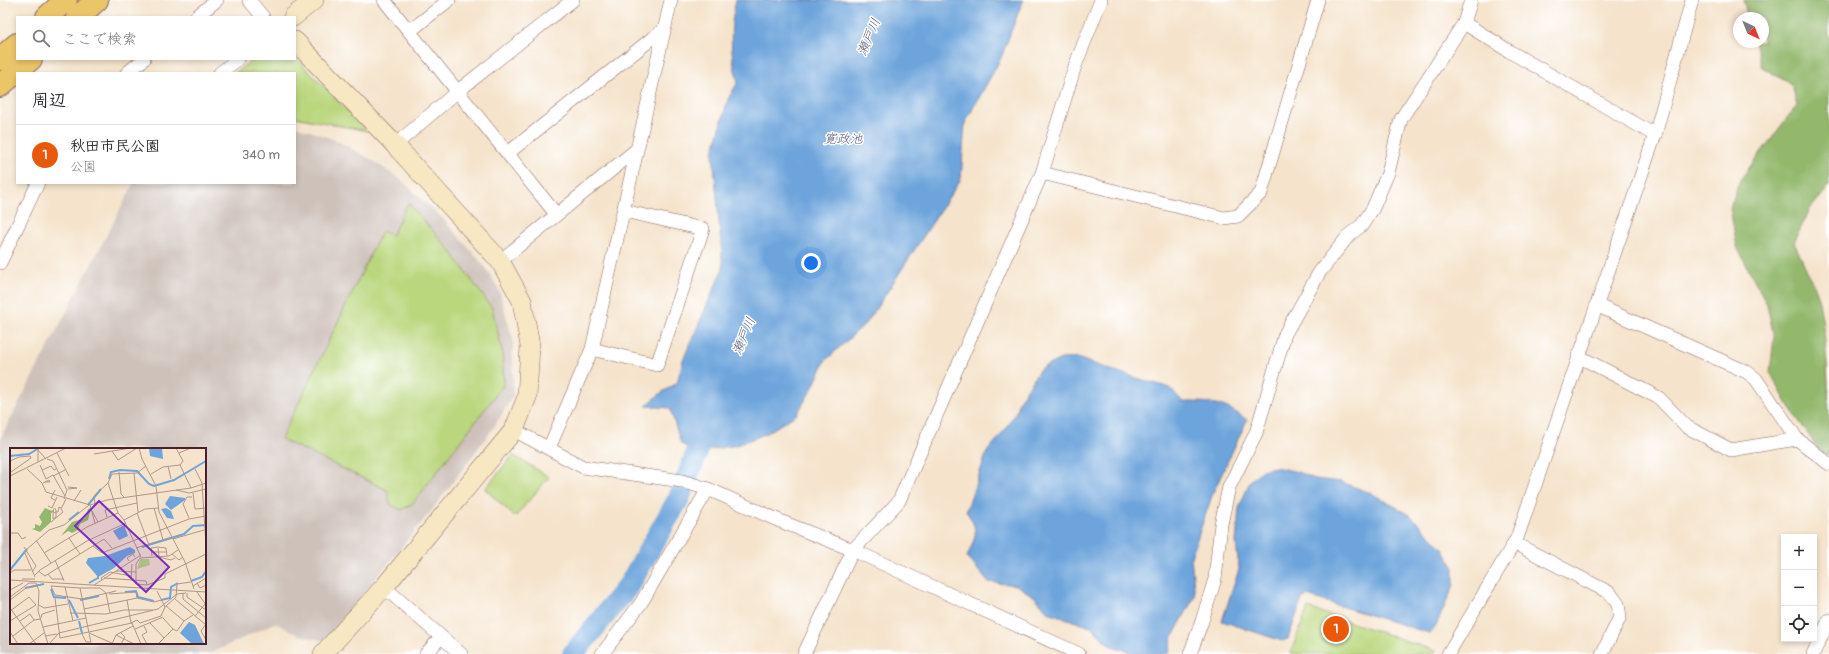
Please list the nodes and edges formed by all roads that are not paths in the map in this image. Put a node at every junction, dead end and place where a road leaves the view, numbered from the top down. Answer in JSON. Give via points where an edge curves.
{"nodes":[{"id":1,"x":66,"y":0,"type":"edge"},
{"id":2,"x":97,"y":0,"type":"edge"},
{"id":3,"x":217,"y":0,"type":"edge"},
{"id":4,"x":249,"y":0,"type":"edge"},
{"id":5,"x":314,"y":0,"type":"edge"},
{"id":6,"x":384,"y":0,"type":"edge"},
{"id":7,"x":449,"y":0,"type":"edge"},
{"id":8,"x":573,"y":0,"type":"edge"},
{"id":9,"x":671,"y":0,"type":"edge"},
{"id":10,"x":1101,"y":0,"type":"edge"},
{"id":11,"x":1318,"y":0,"type":"edge"},
{"id":12,"x":1471,"y":0,"type":"edge"},
{"id":13,"x":1692,"y":0,"type":"edge"},
{"id":14,"x":48,"y":16,"type":"edge"},
{"id":15,"x":79,"y":16,"type":"edge"},
{"id":16,"x":197,"y":16,"type":"edge"},
{"id":17,"x":262,"y":16,"type":"edge"},
{"id":18,"x":294,"y":16,"type":"edge"},
{"id":19,"x":1464,"y":23,"type":"junction"},
{"id":20,"x":664,"y":29,"type":"junction"},
{"id":21,"x":410,"y":31,"type":"junction"},
{"id":22,"x":296,"y":42,"type":"edge"},
{"id":23,"x":16,"y":45,"type":"edge"},
{"id":24,"x":0,"y":59,"type":"edge"},
{"id":25,"x":30,"y":60,"type":"edge"},
{"id":26,"x":143,"y":60,"type":"edge"},
{"id":27,"x":237,"y":60,"type":"edge"},
{"id":28,"x":16,"y":72,"type":"edge"},
{"id":29,"x":16,"y":72,"type":"edge"},
{"id":30,"x":128,"y":72,"type":"edge"},
{"id":31,"x":221,"y":72,"type":"edge"},
{"id":32,"x":0,"y":86,"type":"edge"},
{"id":33,"x":458,"y":91,"type":"junction"},
{"id":34,"x":1655,"y":135,"type":"junction"},
{"id":35,"x":395,"y":145,"type":"junction"},
{"id":36,"x":636,"y":150,"type":"junction"},
{"id":37,"x":508,"y":153,"type":"junction"},
{"id":38,"x":1042,"y":173,"type":"junction"},
{"id":39,"x":38,"y":184,"type":"edge"},
{"id":40,"x":624,"y":211,"type":"junction"},
{"id":41,"x":556,"y":214,"type":"junction"},
{"id":42,"x":500,"y":261,"type":"junction"},
{"id":43,"x":0,"y":263,"type":"edge"},
{"id":44,"x":1596,"y":305,"type":"junction"},
{"id":45,"x":592,"y":348,"type":"junction"},
{"id":46,"x":1578,"y":356,"type":"junction"},
{"id":47,"x":514,"y":430,"type":"junction"},
{"id":48,"x":1797,"y":439,"type":"junction"},
{"id":49,"x":549,"y":448,"type":"junction"},
{"id":50,"x":1829,"y":464,"type":"edge"},
{"id":51,"x":708,"y":489,"type":"junction"},
{"id":52,"x":1514,"y":543,"type":"junction"},
{"id":53,"x":854,"y":550,"type":"junction"},
{"id":54,"x":384,"y":587,"type":"junction"},
{"id":55,"x":1829,"y":620,"type":"edge"},
{"id":56,"x":441,"y":637,"type":"junction"},
{"id":57,"x":323,"y":654,"type":"edge"},
{"id":58,"x":426,"y":654,"type":"edge"},
{"id":59,"x":461,"y":654,"type":"edge"},
{"id":60,"x":602,"y":654,"type":"edge"},
{"id":61,"x":804,"y":654,"type":"edge"},
{"id":62,"x":1079,"y":654,"type":"edge"},
{"id":63,"x":1190,"y":654,"type":"edge"},
{"id":64,"x":1448,"y":654,"type":"edge"},
{"id":65,"x":1602,"y":654,"type":"edge"},
{"id":66,"x":1813,"y":654,"type":"edge"}],
"edges":[{"from":1,"to":14,"type":"highway"},
{"from":2,"to":15,"type":"highway"},
{"from":3,"to":16,"type":"street"},
{"from":4,"to":17,"type":"street"},
{"from":5,"to":18,"type":"street"},
{"from":6,"to":21,"type":"street"},
{"from":7,"to":21,"type":"street"},
{"from":8,"to":33,"type":"street"},
{"from":9,"to":20,"type":"street"},
{"from":10,"to":38,"type":"street","via":[[1075,66]]},
{"from":11,"to":38,"type":"street","via":[[1261,193],[1238,216],[1224,218]]},
{"from":12,"to":19,"type":"street"},
{"from":13,"to":34,"type":"street"},
{"from":19,"to":34,"type":"street"},
{"from":19,"to":63,"type":"street","via":[[1401,119],[1388,173],[1373,208],[1362,225],[1350,235],[1319,273],[1285,334],[1256,433],[1229,487],[1221,524],[1215,579]]},
{"from":20,"to":36,"type":"street"},
{"from":20,"to":37,"type":"street"},
{"from":21,"to":33,"type":"street"},
{"from":22,"to":35,"type":"street"},
{"from":23,"to":24,"type":"highway"},
{"from":25,"to":28,"type":"highway"},
{"from":26,"to":30,"type":"street"},
{"from":27,"to":31,"type":"street"},
{"from":29,"to":32,"type":"highway"},
{"from":33,"to":35,"type":"street"},
{"from":33,"to":37,"type":"street"},
{"from":34,"to":44,"type":"street"},
{"from":35,"to":42,"type":"street"},
{"from":36,"to":40,"type":"street"},
{"from":36,"to":41,"type":"street"},
{"from":37,"to":41,"type":"street"},
{"from":38,"to":53,"type":"street","via":[[899,500]]},
{"from":39,"to":43,"type":"street"},
{"from":40,"to":45,"type":"street"},
{"from":40,"to":45,"type":"street","via":[[703,229],[658,365]]},
{"from":41,"to":42,"type":"street"},
{"from":42,"to":47,"type":"street","via":[[522,301],[530,346],[528,397]]},
{"from":44,"to":46,"type":"street"},
{"from":44,"to":48,"type":"street","via":[[1747,372],[1756,379]]},
{"from":45,"to":49,"type":"street"},
{"from":46,"to":48,"type":"street","via":[[1659,398],[1687,427],[1730,450]]},
{"from":46,"to":52,"type":"street"},
{"from":47,"to":49,"type":"street"},
{"from":47,"to":54,"type":"street"},
{"from":48,"to":50,"type":"street"},
{"from":49,"to":51,"type":"street","via":[[583,467],[682,481]]},
{"from":51,"to":53,"type":"street"},
{"from":51,"to":60,"type":"street","via":[[641,603]]},
{"from":52,"to":64,"type":"street"},
{"from":52,"to":65,"type":"street","via":[[1610,594],[1618,604],[1620,617]]},
{"from":53,"to":61,"type":"street"},
{"from":53,"to":62,"type":"street"},
{"from":54,"to":56,"type":"street"},
{"from":54,"to":57,"type":"street"},
{"from":55,"to":66,"type":"street"},
{"from":56,"to":58,"type":"street"},
{"from":56,"to":59,"type":"street"}]}
